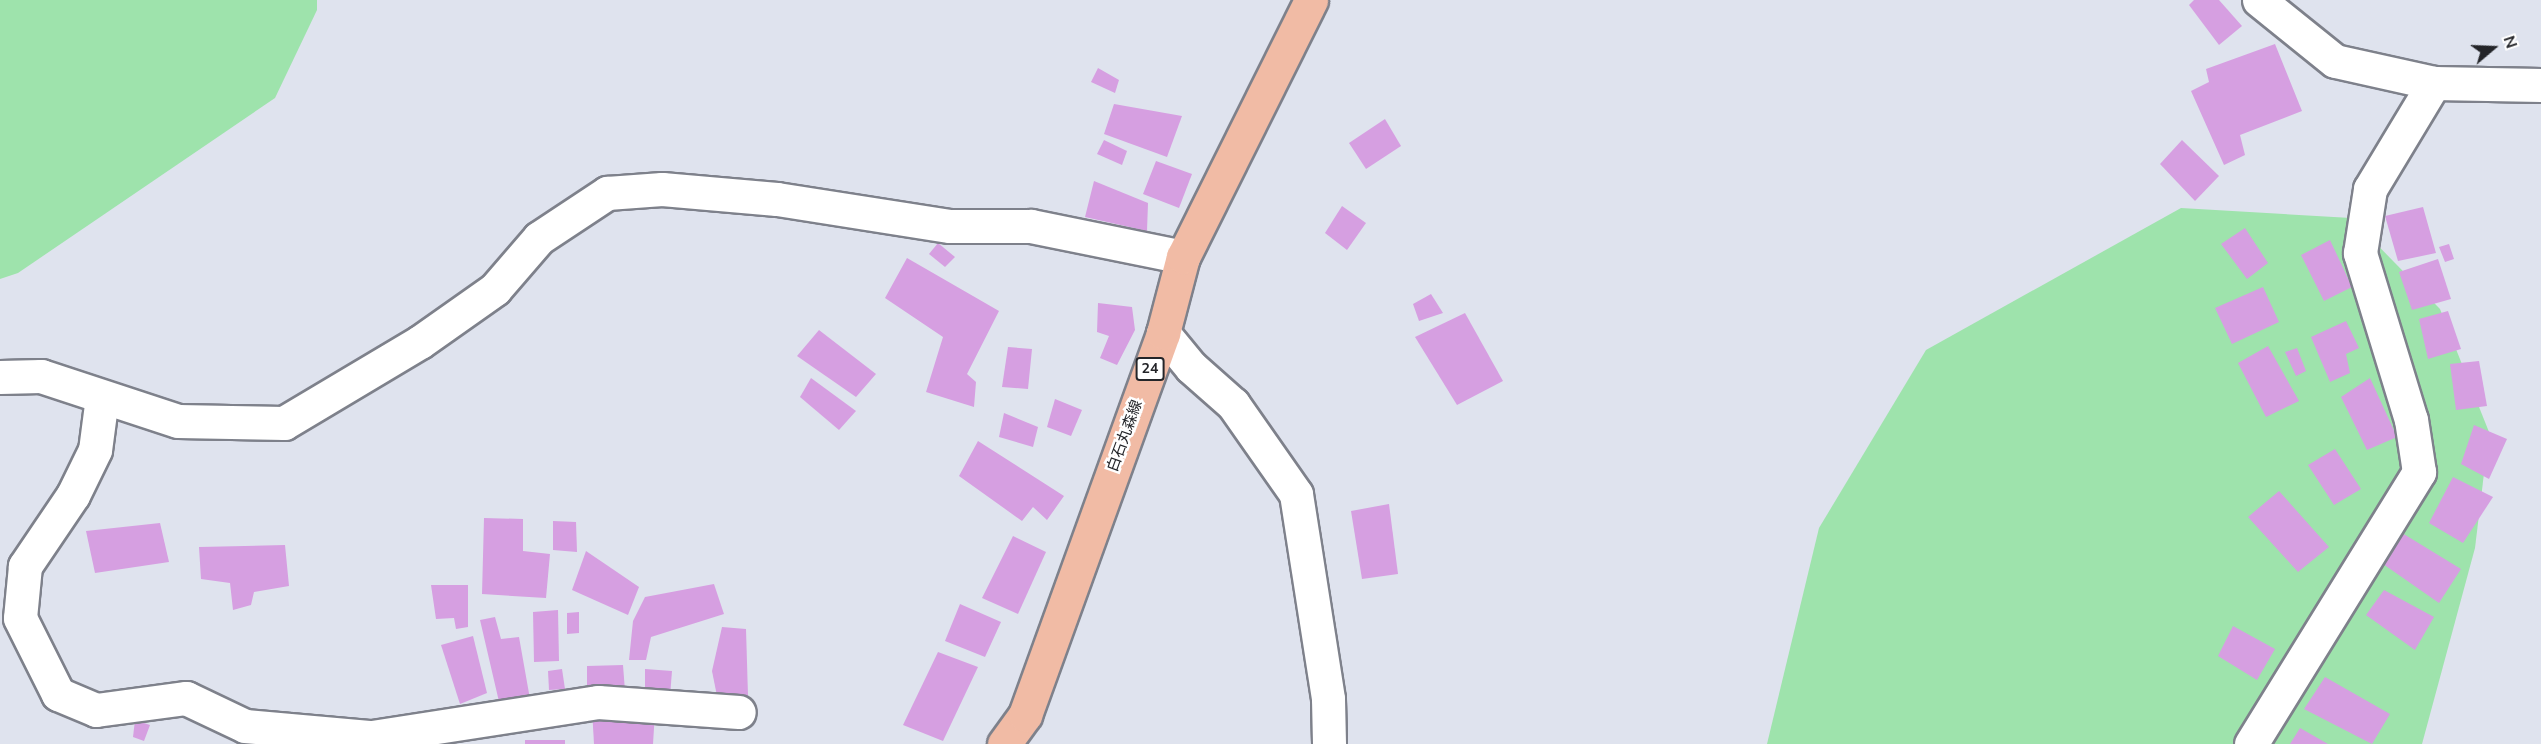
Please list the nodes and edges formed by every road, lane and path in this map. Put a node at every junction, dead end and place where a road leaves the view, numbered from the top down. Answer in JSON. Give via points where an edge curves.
{"nodes":[{"id":1,"x":1311,"y":0,"type":"edge"},
{"id":2,"x":2259,"y":0,"type":"edge"},
{"id":3,"x":2434,"y":83,"type":"junction"},
{"id":4,"x":2541,"y":85,"type":"edge"},
{"id":5,"x":1183,"y":257,"type":"junction"},
{"id":6,"x":1163,"y":333,"type":"junction"},
{"id":7,"x":0,"y":377,"type":"edge"},
{"id":8,"x":102,"y":397,"type":"junction"},
{"id":9,"x":739,"y":712,"type":"dead end"},
{"id":10,"x":1004,"y":744,"type":"edge"},
{"id":11,"x":1329,"y":744,"type":"edge"},
{"id":12,"x":2251,"y":744,"type":"edge"}],
"edges":[{"from":1,"to":5,"type":"main road","name":"白石丸森線","number":"24"},
{"from":2,"to":3,"type":"street","via":[[2335,61]]},
{"from":3,"to":4,"type":"street"},
{"from":3,"to":12,"type":"street","via":[[2370,189],[2360,253],[2410,420],[2419,472]]},
{"from":5,"to":6,"type":"main road","name":"白石丸森線","number":"24"},
{"from":5,"to":8,"type":"street","via":[[1031,226],[950,226],[777,199],[662,189],[607,193],[539,238],[495,289],[420,342],[284,423],[178,422]]},
{"from":6,"to":10,"type":"main road","name":"白石丸森線","number":"24","via":[[1025,716]]},
{"from":6,"to":11,"type":"street","via":[[1191,367],[1233,404],[1296,494],[1328,699]]},
{"from":7,"to":8,"type":"street","via":[[40,376]]},
{"from":8,"to":9,"type":"street","via":[[95,450],[73,495],[25,566],[20,618],[58,694],[96,710],[186,698],[245,726],[372,736],[598,702]]}]}
